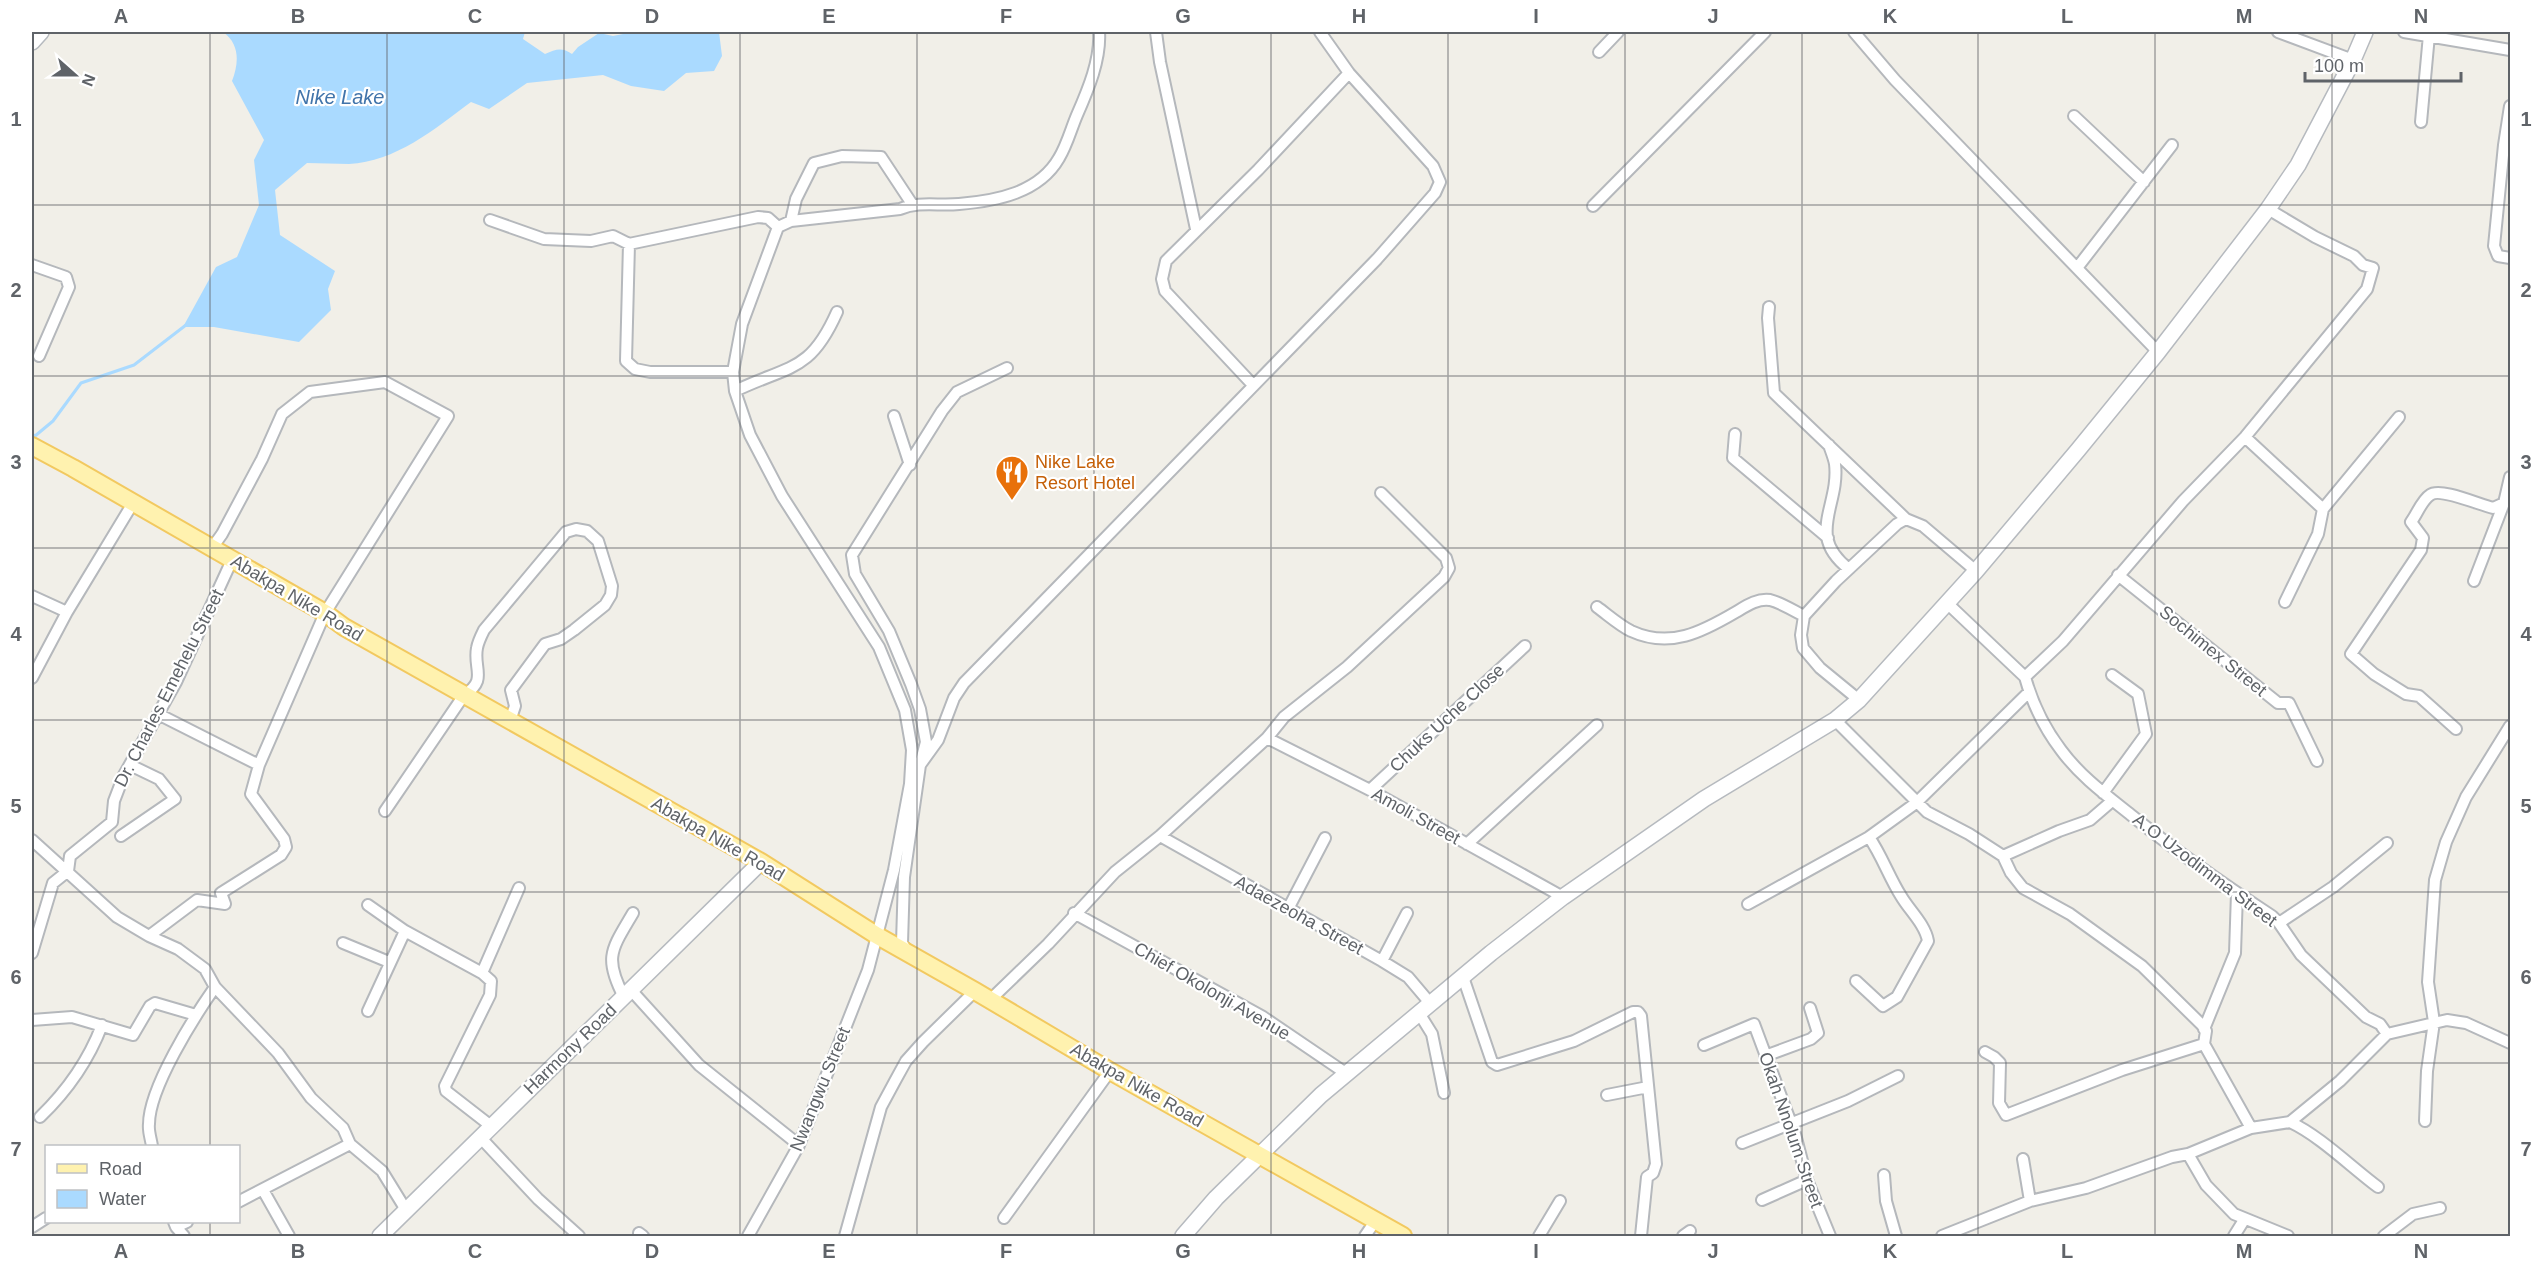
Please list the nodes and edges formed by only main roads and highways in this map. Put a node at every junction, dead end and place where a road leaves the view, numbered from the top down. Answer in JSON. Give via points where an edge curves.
{"nodes":[{"id":1,"x":41,"y":32,"type":"edge"},
{"id":2,"x":2365,"y":32,"type":"edge"},
{"id":3,"x":32,"y":42,"type":"edge"},
{"id":4,"x":32,"y":446,"type":"edge"},
{"id":5,"x":761,"y":862,"type":"junction"},
{"id":6,"x":1261,"y":1155,"type":"junction"},
{"id":7,"x":380,"y":1236,"type":"edge"},
{"id":8,"x":1183,"y":1236,"type":"edge"},
{"id":9,"x":1403,"y":1236,"type":"edge"}],
"edges":[{"from":1,"to":3,"type":"main road"},
{"from":2,"to":6,"type":"main road","via":[[2298,165],[2268,208],[2158,352],[1976,571],[1859,700],[1835,720],[1704,799],[1563,897],[1321,1095]]},
{"from":4,"to":5,"type":"main road","name":"Abakpa Nike Road"},
{"from":5,"to":6,"type":"main road","name":"Abakpa Nike Road","via":[[876,934]]},
{"from":5,"to":7,"type":"main road","name":"Harmony Road"},
{"from":6,"to":8,"type":"main road"},
{"from":6,"to":9,"type":"main road","name":"Abakpa Nike Road"}]}
